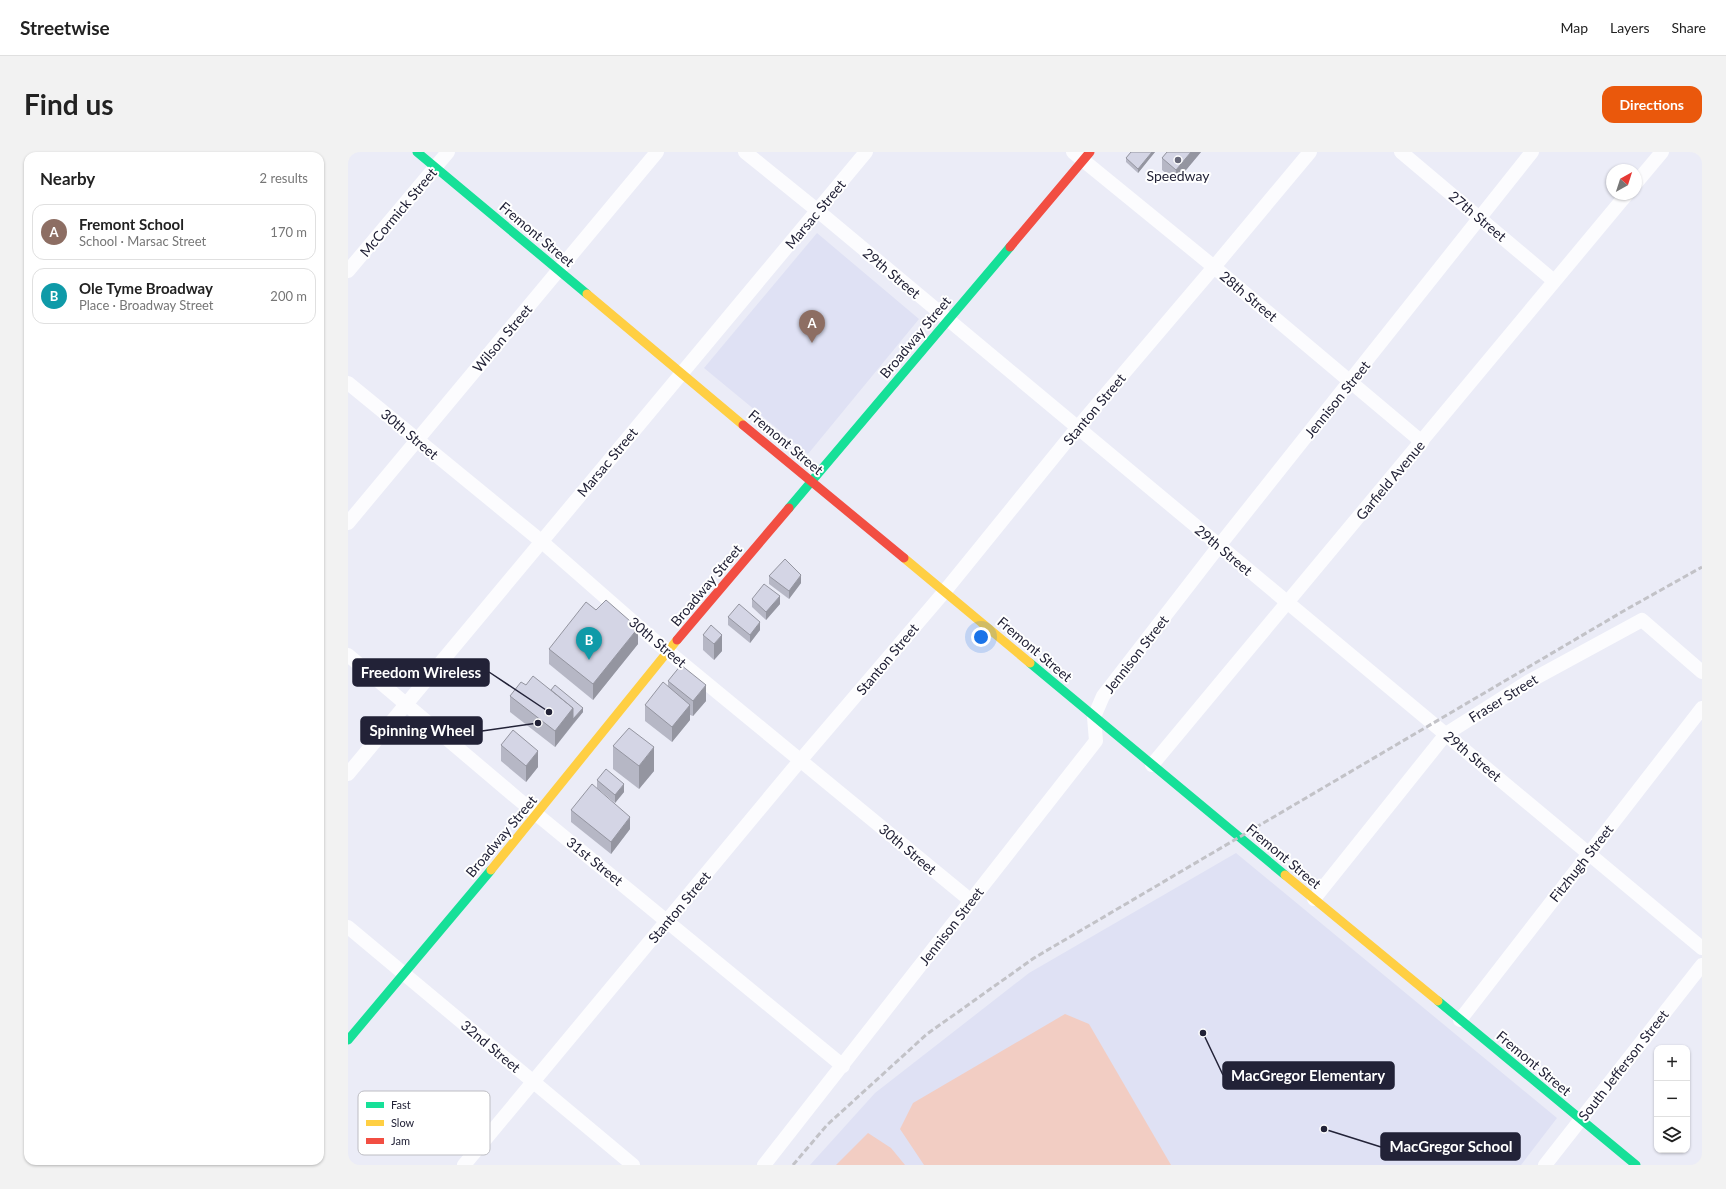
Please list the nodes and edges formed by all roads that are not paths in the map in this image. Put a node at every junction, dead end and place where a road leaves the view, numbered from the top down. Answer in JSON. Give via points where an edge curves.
{"nodes":[{"id":1,"x":417,"y":152,"type":"edge"},
{"id":2,"x":448,"y":152,"type":"edge"},
{"id":3,"x":657,"y":152,"type":"edge"},
{"id":4,"x":745,"y":152,"type":"edge"},
{"id":5,"x":866,"y":152,"type":"edge"},
{"id":6,"x":1310,"y":152,"type":"edge"},
{"id":7,"x":1401,"y":152,"type":"edge"},
{"id":8,"x":1532,"y":152,"type":"edge"},
{"id":9,"x":1662,"y":152,"type":"edge"},
{"id":10,"x":1082,"y":155,"type":"edge"},
{"id":11,"x":435,"y":167,"type":"junction"},
{"id":12,"x":1642,"y":176,"type":"edge"},
{"id":13,"x":1622,"y":200,"type":"edge"},
{"id":14,"x":818,"y":211,"type":"junction"},
{"id":15,"x":1480,"y":218,"type":"junction"},
{"id":16,"x":1214,"y":267,"type":"junction"},
{"id":17,"x":558,"y":270,"type":"junction"},
{"id":18,"x":348,"y":271,"type":"edge"},
{"id":19,"x":1554,"y":281,"type":"junction"},
{"id":20,"x":948,"y":319,"type":"junction"},
{"id":21,"x":682,"y":373,"type":"junction"},
{"id":22,"x":1351,"y":382,"type":"junction"},
{"id":23,"x":348,"y":383,"type":"edge"},
{"id":24,"x":1078,"y":427,"type":"junction"},
{"id":25,"x":417,"y":440,"type":"junction"},
{"id":26,"x":1422,"y":442,"type":"junction"},
{"id":27,"x":812,"y":482,"type":"junction"},
{"id":28,"x":348,"y":523,"type":"edge"},
{"id":29,"x":541,"y":541,"type":"junction"},
{"id":30,"x":1219,"y":546,"type":"junction"},
{"id":31,"x":945,"y":590,"type":"junction"},
{"id":32,"x":1287,"y":602,"type":"junction"},
{"id":33,"x":668,"y":651,"type":"junction"},
{"id":34,"x":348,"y":655,"type":"edge"},
{"id":35,"x":1702,"y":672,"type":"edge"},
{"id":36,"x":406,"y":704,"type":"junction"},
{"id":37,"x":1702,"y":708,"type":"edge"},
{"id":38,"x":1094,"y":717,"type":"junction"},
{"id":39,"x":1446,"y":734,"type":"junction"},
{"id":40,"x":801,"y":760,"type":"junction"},
{"id":41,"x":1152,"y":765,"type":"junction"},
{"id":42,"x":348,"y":774,"type":"edge"},
{"id":43,"x":537,"y":814,"type":"junction"},
{"id":44,"x":1589,"y":853,"type":"junction"},
{"id":45,"x":1314,"y":899,"type":"junction"},
{"id":46,"x":970,"y":900,"type":"junction"},
{"id":47,"x":667,"y":920,"type":"junction"},
{"id":48,"x":348,"y":927,"type":"edge"},
{"id":49,"x":1702,"y":948,"type":"edge"},
{"id":50,"x":1702,"y":965,"type":"edge"},
{"id":51,"x":404,"y":974,"type":"junction"},
{"id":52,"x":1460,"y":1020,"type":"junction"},
{"id":53,"x":348,"y":1040,"type":"edge"},
{"id":54,"x":843,"y":1066,"type":"junction"},
{"id":55,"x":534,"y":1081,"type":"junction"},
{"id":56,"x":1580,"y":1119,"type":"junction"},
{"id":57,"x":490,"y":1134,"type":"edge"},
{"id":58,"x":472,"y":1155,"type":"edge"},
{"id":59,"x":464,"y":1165,"type":"edge"},
{"id":60,"x":633,"y":1165,"type":"edge"},
{"id":61,"x":764,"y":1165,"type":"edge"},
{"id":62,"x":1545,"y":1165,"type":"edge"},
{"id":63,"x":1636,"y":1165,"type":"edge"}],
"edges":[{"from":1,"to":11,"type":"street","name":"Fremont Street"},
{"from":2,"to":11,"type":"street","name":"McCormick Street"},
{"from":3,"to":17,"type":"street","name":"Wilson Street"},
{"from":4,"to":14,"type":"street","name":"29th Street"},
{"from":5,"to":14,"type":"street","name":"Marsac Street"},
{"from":6,"to":16,"type":"street","name":"Stanton Street"},
{"from":7,"to":15,"type":"street","name":"27th Street"},
{"from":8,"to":15,"type":"street","name":"Jennison Street"},
{"from":9,"to":12,"type":"street"},
{"from":10,"to":16,"type":"street","name":"28th Street"},
{"from":10,"to":20,"type":"street","name":"Broadway Street"},
{"from":11,"to":17,"type":"street","name":"Fremont Street"},
{"from":11,"to":18,"type":"street","name":"McCormick Street"},
{"from":13,"to":19,"type":"street","name":"Garfield Avenue"},
{"from":14,"to":20,"type":"street","name":"29th Street"},
{"from":14,"to":21,"type":"street","name":"Marsac Street"},
{"from":15,"to":19,"type":"street","name":"27th Street"},
{"from":15,"to":22,"type":"street","name":"Jennison Street"},
{"from":16,"to":22,"type":"street","name":"28th Street"},
{"from":16,"to":24,"type":"street","name":"Stanton Street"},
{"from":17,"to":21,"type":"street","name":"Fremont Street"},
{"from":17,"to":25,"type":"street","name":"Wilson Street"},
{"from":19,"to":26,"type":"street","name":"Garfield Avenue"},
{"from":20,"to":24,"type":"street","name":"29th Street"},
{"from":20,"to":27,"type":"street","name":"Broadway Street"},
{"from":21,"to":27,"type":"street","name":"Fremont Street"},
{"from":21,"to":29,"type":"street","name":"Marsac Street"},
{"from":22,"to":26,"type":"street","name":"28th Street"},
{"from":22,"to":30,"type":"street","name":"Jennison Street"},
{"from":23,"to":25,"type":"street","name":"30th Street"},
{"from":24,"to":30,"type":"street","name":"29th Street"},
{"from":24,"to":31,"type":"street","name":"Stanton Street"},
{"from":25,"to":28,"type":"street","name":"Wilson Street"},
{"from":25,"to":29,"type":"street","name":"30th Street"},
{"from":26,"to":32,"type":"street","name":"Garfield Avenue"},
{"from":27,"to":31,"type":"street","name":"Fremont Street"},
{"from":27,"to":33,"type":"street","name":"Broadway Street"},
{"from":29,"to":33,"type":"street","name":"30th Street"},
{"from":29,"to":36,"type":"street","name":"Marsac Street"},
{"from":30,"to":32,"type":"street","name":"29th Street"},
{"from":30,"to":38,"type":"street","name":"Jennison Street","via":[[1103,696]]},
{"from":31,"to":38,"type":"street","name":"Fremont Street"},
{"from":31,"to":40,"type":"street","name":"Stanton Street"},
{"from":32,"to":39,"type":"street","name":"29th Street"},
{"from":32,"to":41,"type":"street","name":"Garfield Avenue"},
{"from":33,"to":40,"type":"street","name":"30th Street"},
{"from":33,"to":43,"type":"street","name":"Broadway Street"},
{"from":34,"to":36,"type":"street","name":"31st Street"},
{"from":35,"to":39,"type":"street","name":"Fraser Street","via":[[1642,620],[1528,682]]},
{"from":36,"to":42,"type":"street","name":"Marsac Street"},
{"from":36,"to":43,"type":"street","name":"31st Street"},
{"from":37,"to":44,"type":"street","name":"Fitzhugh Street"},
{"from":38,"to":41,"type":"street","name":"Fremont Street"},
{"from":38,"to":46,"type":"street","name":"Jennison Street","via":[[1096,741]]},
{"from":39,"to":44,"type":"street","name":"29th Street"},
{"from":39,"to":45,"type":"street","name":"Fraser Street"},
{"from":40,"to":46,"type":"street","name":"30th Street"},
{"from":40,"to":47,"type":"street","name":"Stanton Street"},
{"from":41,"to":45,"type":"street","name":"Fremont Street"},
{"from":43,"to":47,"type":"street","name":"31st Street"},
{"from":43,"to":51,"type":"street","name":"Broadway Street"},
{"from":44,"to":49,"type":"street","name":"29th Street"},
{"from":44,"to":52,"type":"street","name":"Fitzhugh Street"},
{"from":45,"to":52,"type":"street","name":"Fremont Street"},
{"from":46,"to":54,"type":"street","name":"Jennison Street"},
{"from":47,"to":54,"type":"street","name":"31st Street"},
{"from":47,"to":55,"type":"street","name":"Stanton Street"},
{"from":48,"to":51,"type":"street","name":"32nd Street"},
{"from":50,"to":56,"type":"street","name":"South Jefferson Street"},
{"from":51,"to":53,"type":"street","name":"Broadway Street"},
{"from":51,"to":55,"type":"street","name":"32nd Street"},
{"from":52,"to":56,"type":"street","name":"Fremont Street"},
{"from":54,"to":61,"type":"street","name":"Jennison Street"},
{"from":55,"to":57,"type":"street","name":"Stanton Street"},
{"from":55,"to":60,"type":"street","name":"32nd Street"},
{"from":56,"to":62,"type":"street","name":"South Jefferson Street"},
{"from":56,"to":63,"type":"street","name":"Fremont Street"},
{"from":58,"to":59,"type":"street","name":"Stanton Street"}]}
